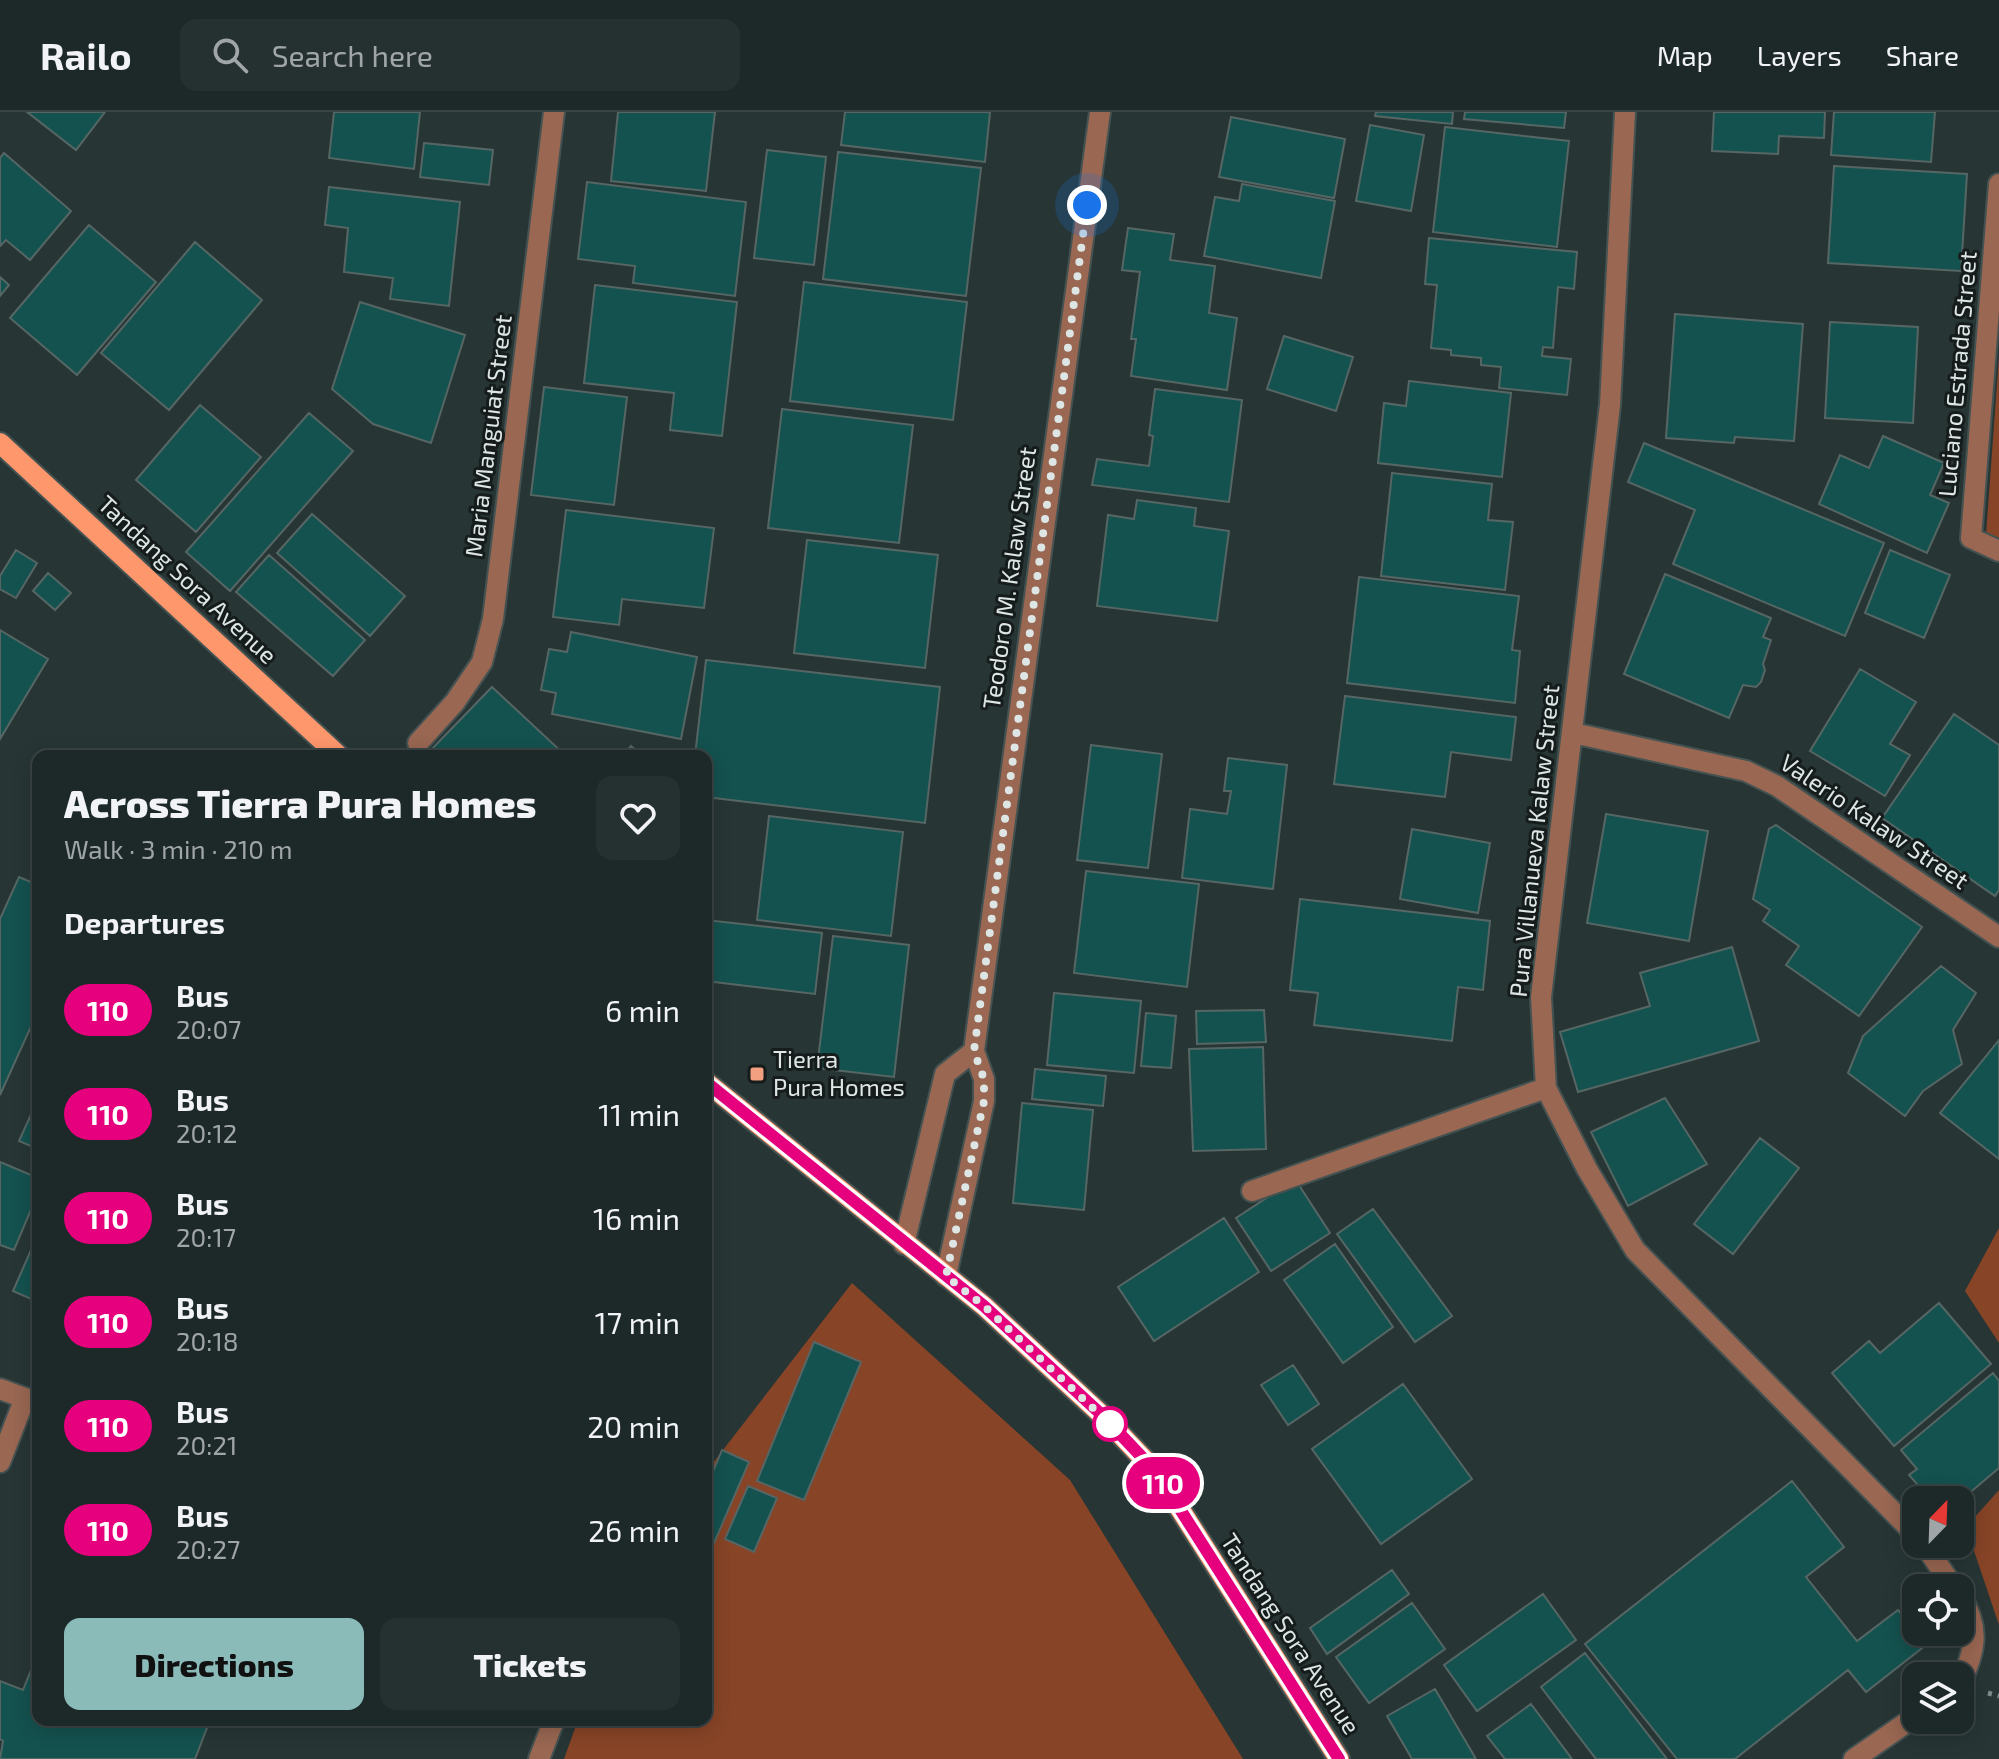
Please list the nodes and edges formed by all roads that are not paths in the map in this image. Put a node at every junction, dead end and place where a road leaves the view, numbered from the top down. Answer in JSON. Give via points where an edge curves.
{"nodes":[{"id":1,"x":554,"y":112,"type":"edge"},
{"id":2,"x":1100,"y":112,"type":"edge"},
{"id":3,"x":1625,"y":112,"type":"edge"},
{"id":4,"x":1999,"y":184,"type":"edge"},
{"id":5,"x":0,"y":443,"type":"edge"},
{"id":6,"x":1999,"y":551,"type":"edge"},
{"id":7,"x":1573,"y":733,"type":"junction"},
{"id":8,"x":418,"y":743,"type":"dead end"},
{"id":9,"x":333,"y":750,"type":"edge"},
{"id":10,"x":1999,"y":937,"type":"edge"},
{"id":11,"x":974,"y":1051,"type":"junction"},
{"id":12,"x":712,"y":1087,"type":"edge"},
{"id":13,"x":1546,"y":1088,"type":"junction"},
{"id":14,"x":1252,"y":1191,"type":"dead end"},
{"id":15,"x":904,"y":1244,"type":"junction"},
{"id":16,"x":946,"y":1276,"type":"junction"},
{"id":17,"x":0,"y":1389,"type":"edge"},
{"id":18,"x":31,"y":1400,"type":"edge"},
{"id":19,"x":0,"y":1462,"type":"edge"},
{"id":20,"x":1902,"y":1521,"type":"edge"},
{"id":21,"x":1974,"y":1641,"type":"edge"},
{"id":22,"x":1969,"y":1662,"type":"edge"},
{"id":23,"x":552,"y":1726,"type":"edge"},
{"id":24,"x":1902,"y":1726,"type":"edge"},
{"id":25,"x":539,"y":1759,"type":"edge"},
{"id":26,"x":1339,"y":1759,"type":"edge"},
{"id":27,"x":1854,"y":1759,"type":"edge"}],
"edges":[{"from":1,"to":8,"type":"street","name":"Maria Manguiat Street","via":[[493,619],[482,662]]},
{"from":2,"to":11,"type":"street","name":"Teodoro M. Kalaw Street"},
{"from":3,"to":7,"type":"street","name":"Pura Villanueva Kalaw Street","via":[[1610,405]]},
{"from":4,"to":6,"type":"street","name":"Luciano Estrada Street","via":[[1971,538]]},
{"from":5,"to":9,"type":"main road","name":"Tandang Sora Avenue"},
{"from":7,"to":10,"type":"street","name":"Valerio Kalaw Street","via":[[1746,771],[1777,786]]},
{"from":7,"to":13,"type":"street","name":"Pura Villanueva Kalaw Street","via":[[1541,997]]},
{"from":11,"to":15,"type":"street","via":[[945,1074]]},
{"from":11,"to":16,"type":"street","name":"Teodoro M. Kalaw Street","via":[[984,1079],[984,1101]]},
{"from":12,"to":15,"type":"main road","name":"Tandang Sora Avenue"},
{"from":13,"to":14,"type":"street"},
{"from":13,"to":20,"type":"street","name":"Pura Villanueva Kalaw Street","via":[[1635,1250]]},
{"from":15,"to":16,"type":"main road","name":"Tandang Sora Avenue"},
{"from":16,"to":26,"type":"main road","name":"Tandang Sora Avenue","via":[[1103,1416],[1157,1473]]},
{"from":17,"to":18,"type":"street"},
{"from":18,"to":19,"type":"street"},
{"from":21,"to":22,"type":"street"},
{"from":23,"to":25,"type":"street"},
{"from":24,"to":27,"type":"street"}]}
